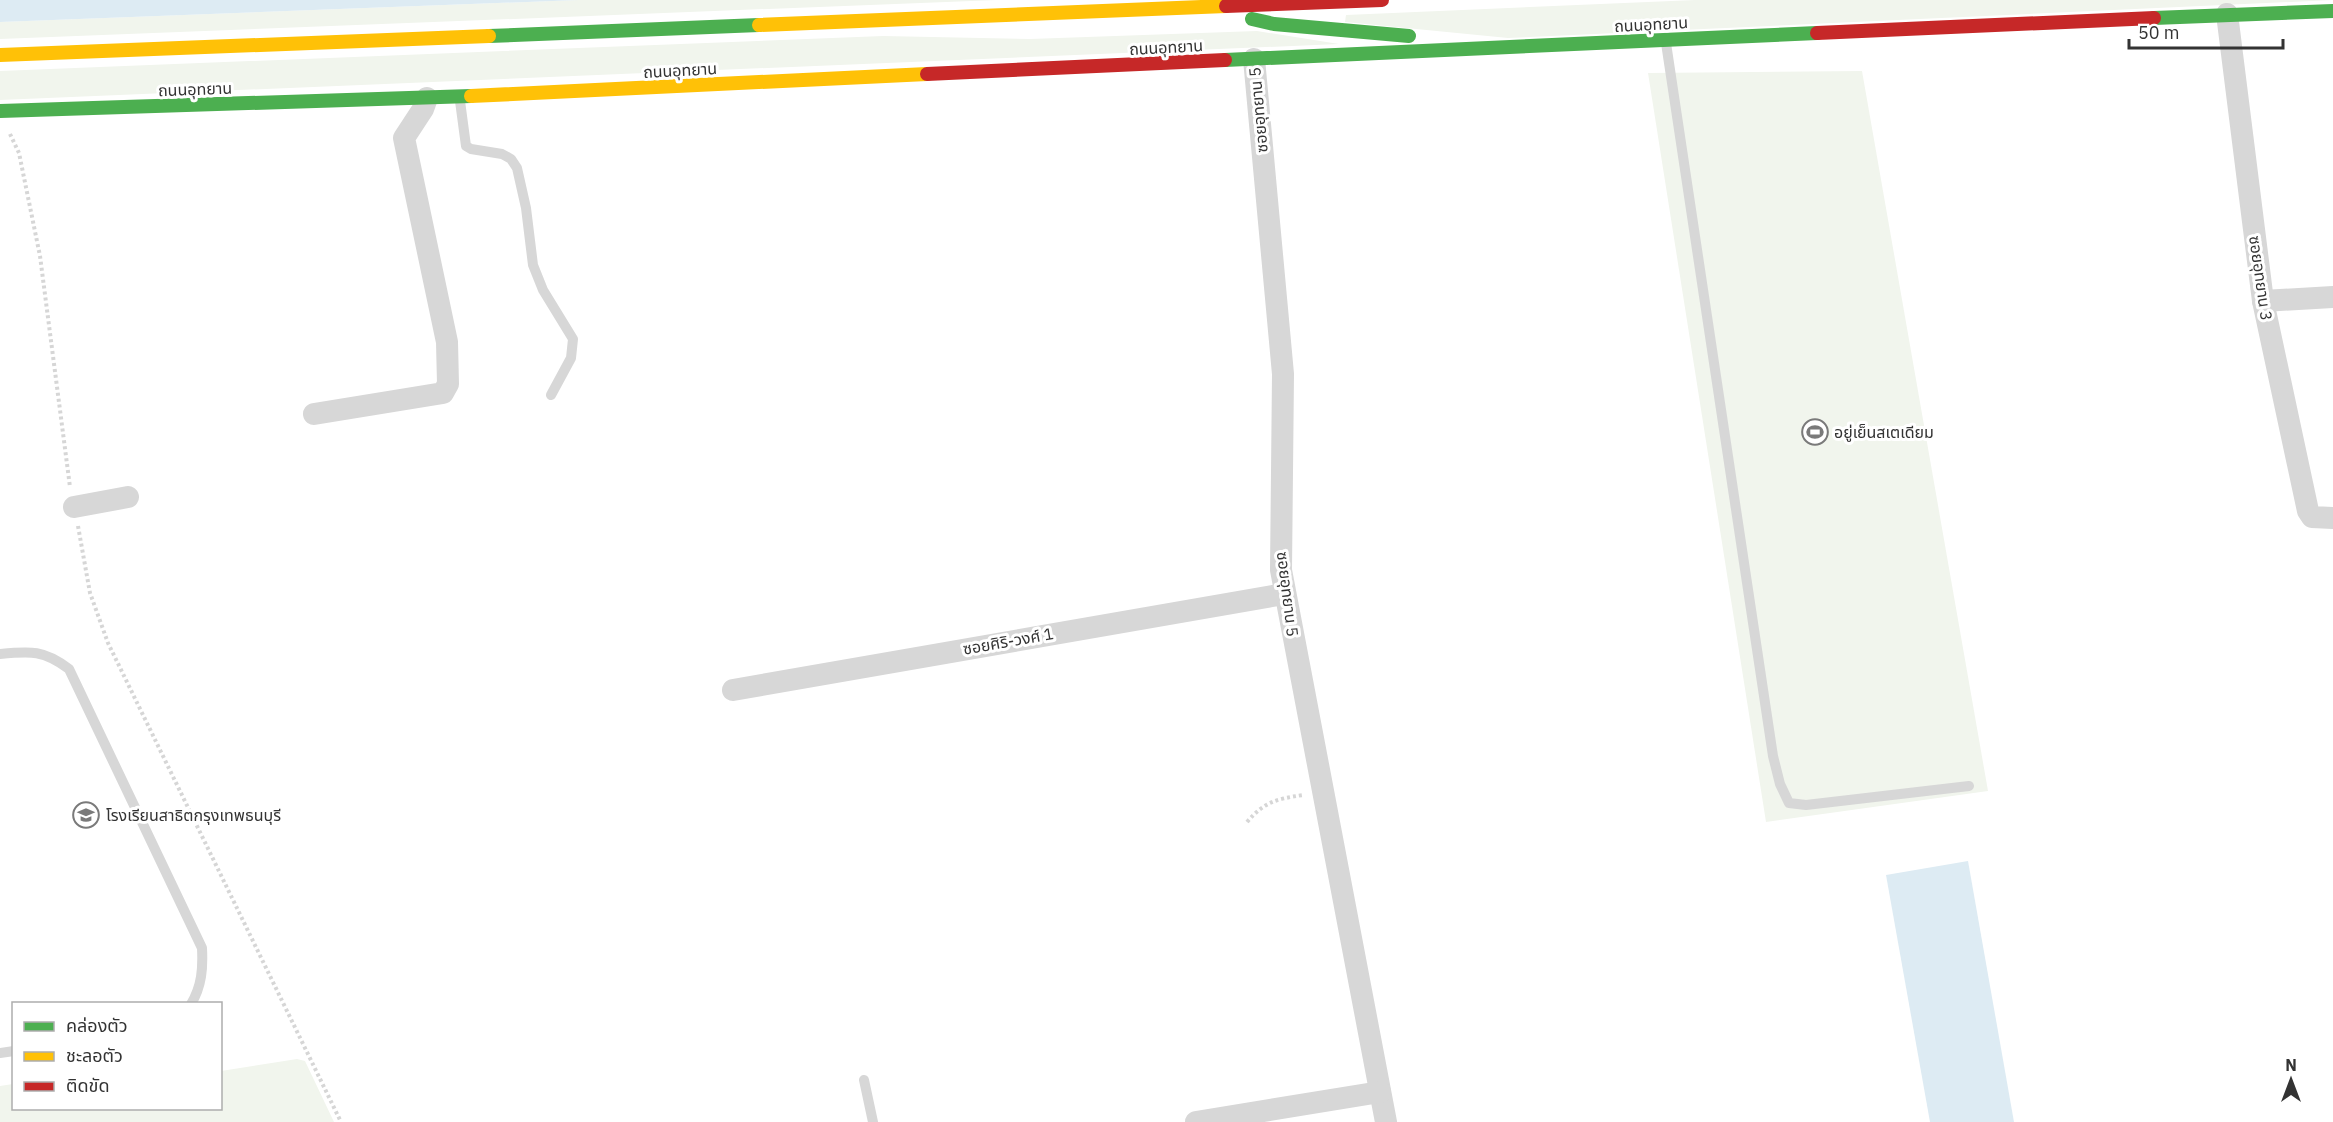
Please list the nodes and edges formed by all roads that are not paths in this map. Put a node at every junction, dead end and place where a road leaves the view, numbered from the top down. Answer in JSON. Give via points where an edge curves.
{"nodes":[{"id":1,"x":1382,"y":0,"type":"edge"},
{"id":2,"x":1198,"y":8,"type":"junction"},
{"id":3,"x":2333,"y":10,"type":"edge"},
{"id":4,"x":2228,"y":14,"type":"junction"},
{"id":5,"x":1665,"y":39,"type":"junction"},
{"id":6,"x":1517,"y":47,"type":"junction"},
{"id":7,"x":0,"y":55,"type":"edge"},
{"id":8,"x":1254,"y":59,"type":"junction"},
{"id":9,"x":459,"y":97,"type":"junction"},
{"id":10,"x":427,"y":98,"type":"junction"},
{"id":11,"x":0,"y":111,"type":"edge"},
{"id":12,"x":2333,"y":297,"type":"edge"},
{"id":13,"x":2263,"y":301,"type":"junction"},
{"id":14,"x":552,"y":395,"type":"dead end"},
{"id":15,"x":314,"y":414,"type":"dead end"},
{"id":16,"x":128,"y":497,"type":"dead end"},
{"id":17,"x":74,"y":507,"type":"road end"},
{"id":18,"x":2333,"y":518,"type":"edge"},
{"id":19,"x":1284,"y":594,"type":"junction"},
{"id":20,"x":0,"y":654,"type":"edge"},
{"id":21,"x":733,"y":690,"type":"dead end"},
{"id":22,"x":1969,"y":786,"type":"dead end"},
{"id":23,"x":192,"y":1002,"type":"edge"},
{"id":24,"x":864,"y":1080,"type":"dead end"},
{"id":25,"x":1380,"y":1092,"type":"junction"},
{"id":26,"x":873,"y":1122,"type":"edge"},
{"id":27,"x":1196,"y":1122,"type":"edge"},
{"id":28,"x":1386,"y":1122,"type":"edge"}],
"edges":[{"from":1,"to":2,"type":"street"},
{"from":2,"to":6,"type":"street","via":[[1274,24]]},
{"from":2,"to":7,"type":"street"},
{"from":3,"to":4,"type":"street","name":"ถนนอุทยาน"},
{"from":4,"to":5,"type":"street","name":"ถนนอุทยาน"},
{"from":4,"to":13,"type":"street","name":"ซอยอุทยาน 3"},
{"from":5,"to":6,"type":"street","name":"ถนนอุทยาน"},
{"from":5,"to":22,"type":"lane","via":[[1780,784],[1789,803],[1806,805]]},
{"from":6,"to":8,"type":"street","name":"ถนนอุทยาน"},
{"from":8,"to":9,"type":"street","name":"ถนนอุทยาน"},
{"from":8,"to":19,"type":"street","name":"ซอยอุทยาน 5","via":[[1283,374]]},
{"from":9,"to":10,"type":"street","name":"ถนนอุทยาน"},
{"from":9,"to":14,"type":"lane","via":[[466,146],[502,154],[517,168],[533,265],[543,290],[573,339],[571,358]]},
{"from":10,"to":11,"type":"street","name":"ถนนอุทยาน"},
{"from":10,"to":15,"type":"street","via":[[404,138],[447,342],[448,384],[443,393]]},
{"from":12,"to":13,"type":"street"},
{"from":13,"to":18,"type":"street","name":"ซอยอุทยาน 3","via":[[2308,512],[2312,517]]},
{"from":16,"to":17,"type":"street"},
{"from":19,"to":21,"type":"street","name":"ซอยศิริ-วงศ์ 1"},
{"from":19,"to":25,"type":"street","name":"ซอยอุทยาน 5"},
{"from":20,"to":23,"type":"lane","via":[[27,651],[54,657],[69,669],[202,948],[203,969]]},
{"from":24,"to":26,"type":"lane"},
{"from":25,"to":27,"type":"street"},
{"from":25,"to":28,"type":"street","name":"ซอยอุทยาน 5"}]}
